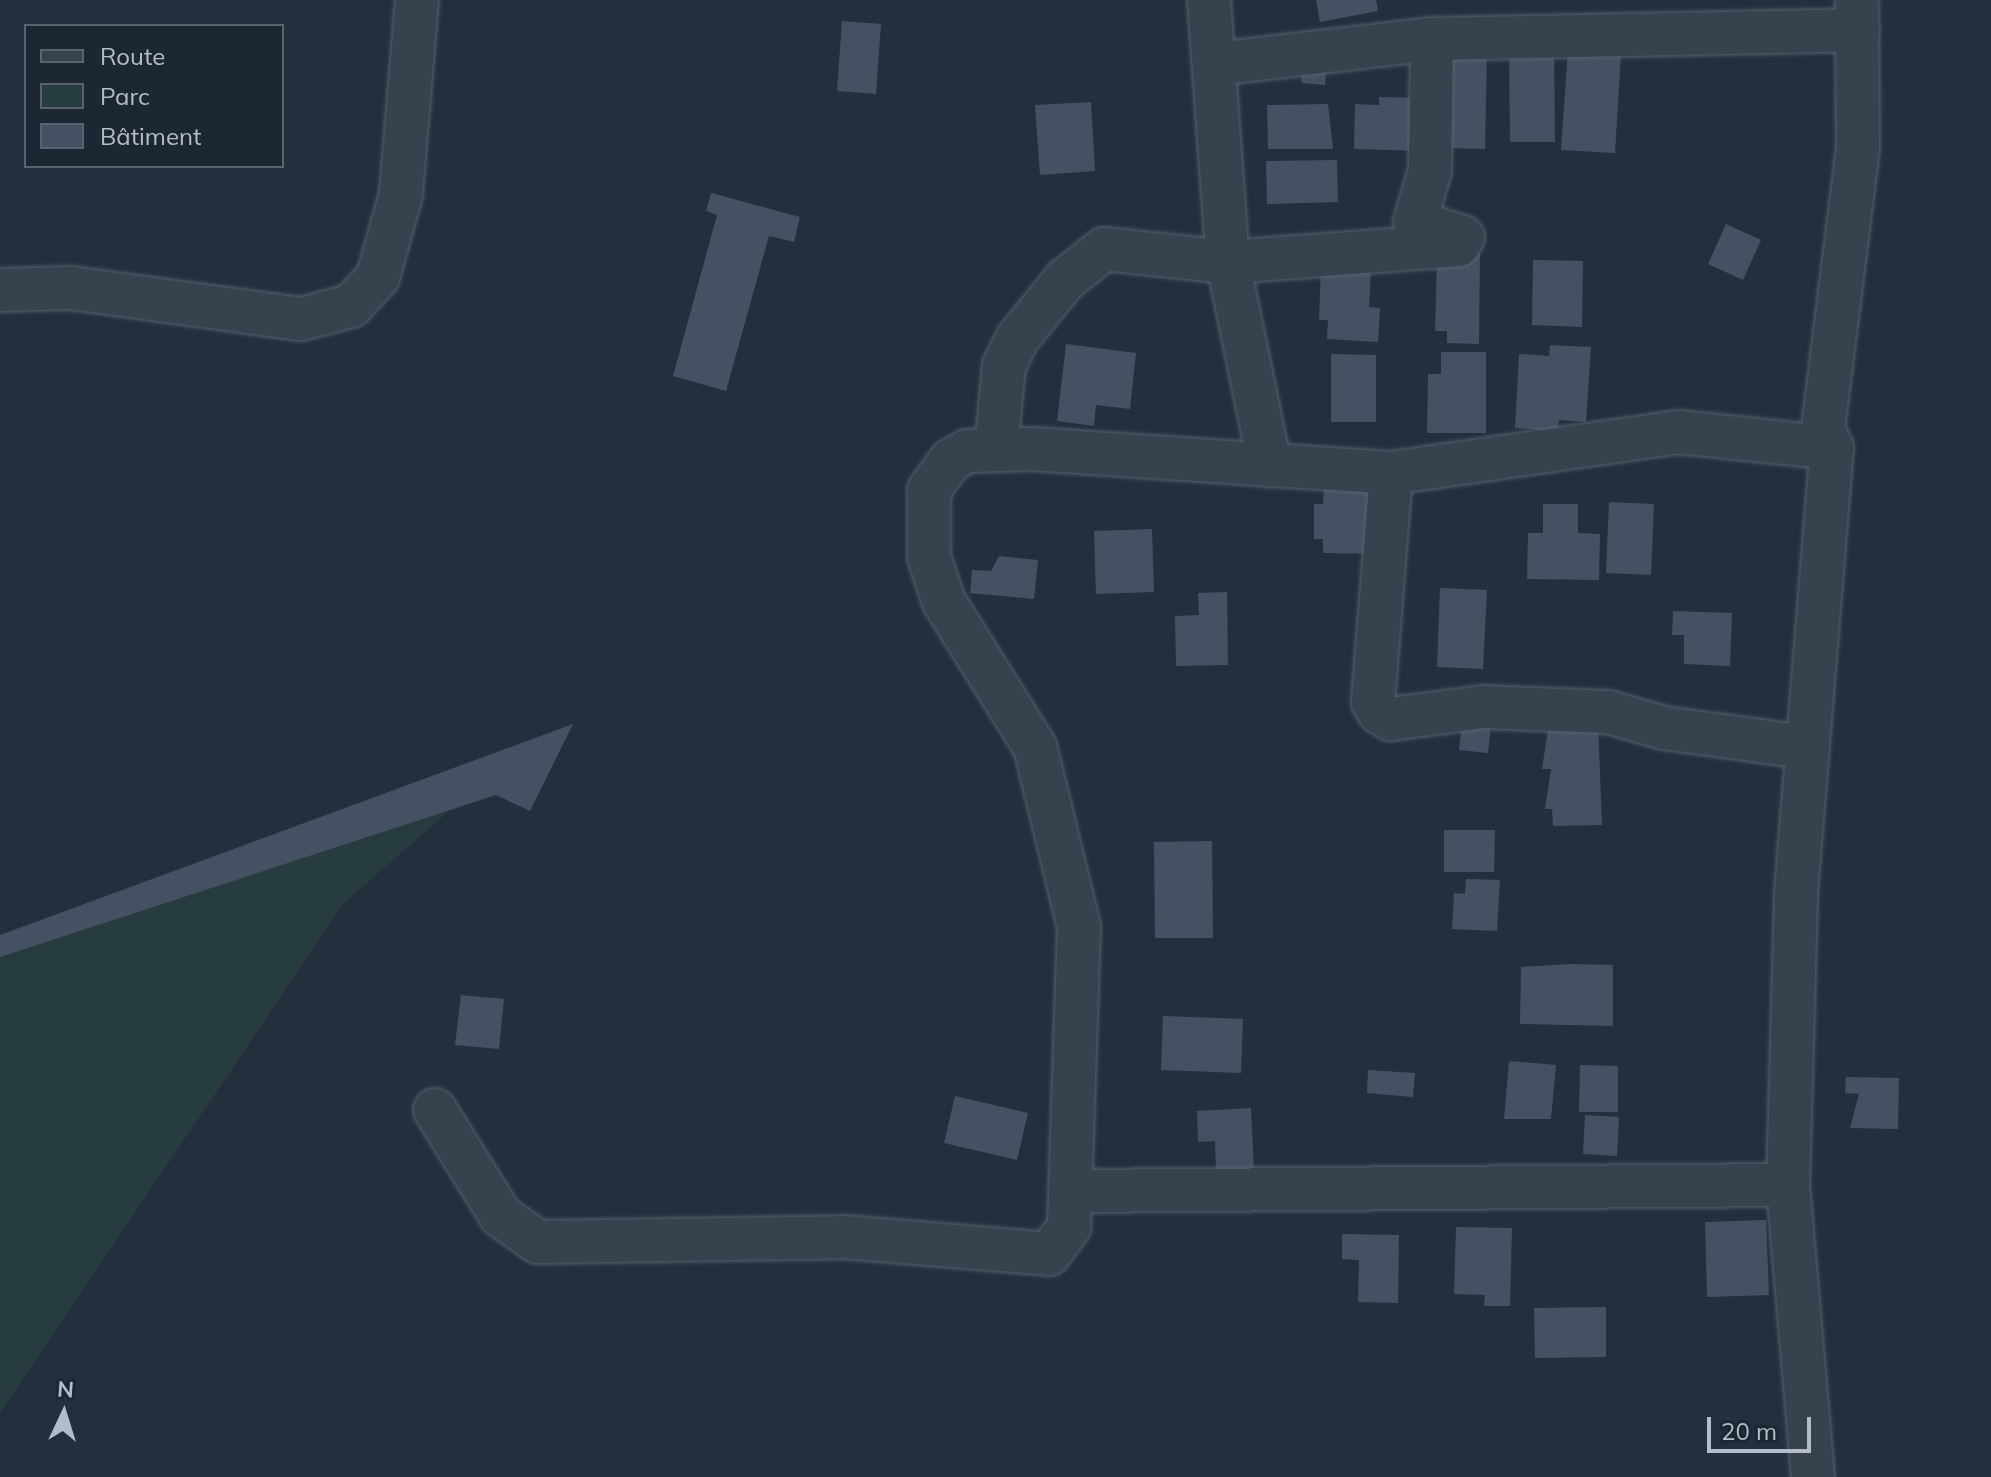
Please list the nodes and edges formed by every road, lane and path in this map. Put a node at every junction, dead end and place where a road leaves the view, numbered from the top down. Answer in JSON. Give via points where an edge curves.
{"nodes":[{"id":1,"x":417,"y":0,"type":"edge"},
{"id":2,"x":1209,"y":0,"type":"edge"},
{"id":3,"x":1858,"y":15,"type":"edge"},
{"id":4,"x":1432,"y":39,"type":"junction"},
{"id":5,"x":1216,"y":64,"type":"junction"},
{"id":6,"x":1228,"y":262,"type":"junction"},
{"id":7,"x":0,"y":290,"type":"edge"},
{"id":8,"x":1832,"y":448,"type":"junction"},
{"id":9,"x":996,"y":450,"type":"junction"},
{"id":10,"x":1270,"y":466,"type":"junction"},
{"id":11,"x":1391,"y":473,"type":"junction"},
{"id":12,"x":1804,"y":747,"type":"junction"},
{"id":13,"x":435,"y":1110,"type":"dead end"},
{"id":14,"x":1788,"y":1185,"type":"junction"},
{"id":15,"x":1072,"y":1191,"type":"junction"},
{"id":16,"x":1813,"y":1477,"type":"edge"}],
"edges":[{"from":1,"to":7,"type":"street","via":[[401,194],[378,277],[351,306],[301,319],[71,288]]},
{"from":2,"to":5,"type":"street"},
{"from":3,"to":4,"type":"street"},
{"from":3,"to":8,"type":"street","via":[[1858,147],[1823,429]]},
{"from":4,"to":5,"type":"street"},
{"from":4,"to":6,"type":"street","via":[[1430,170],[1415,222],[1463,237],[1458,245]]},
{"from":5,"to":6,"type":"street"},
{"from":6,"to":9,"type":"street","via":[[1111,248],[1092,257],[1017,339],[1004,366]]},
{"from":6,"to":10,"type":"street"},
{"from":8,"to":11,"type":"street","via":[[1678,432]]},
{"from":8,"to":12,"type":"street"},
{"from":9,"to":10,"type":"street"},
{"from":9,"to":15,"type":"street","via":[[968,451],[939,473],[929,490],[929,557],[944,602],[1035,747],[1068,864],[1079,927]]},
{"from":10,"to":11,"type":"street"},
{"from":11,"to":12,"type":"street","via":[[1373,702],[1380,713],[1391,719],[1483,707],[1608,712],[1664,728]]},
{"from":12,"to":14,"type":"street"},
{"from":13,"to":15,"type":"street","via":[[501,1216],[538,1242],[844,1237],[1049,1254],[1069,1227]]},
{"from":14,"to":15,"type":"street"},
{"from":14,"to":16,"type":"street"}]}
